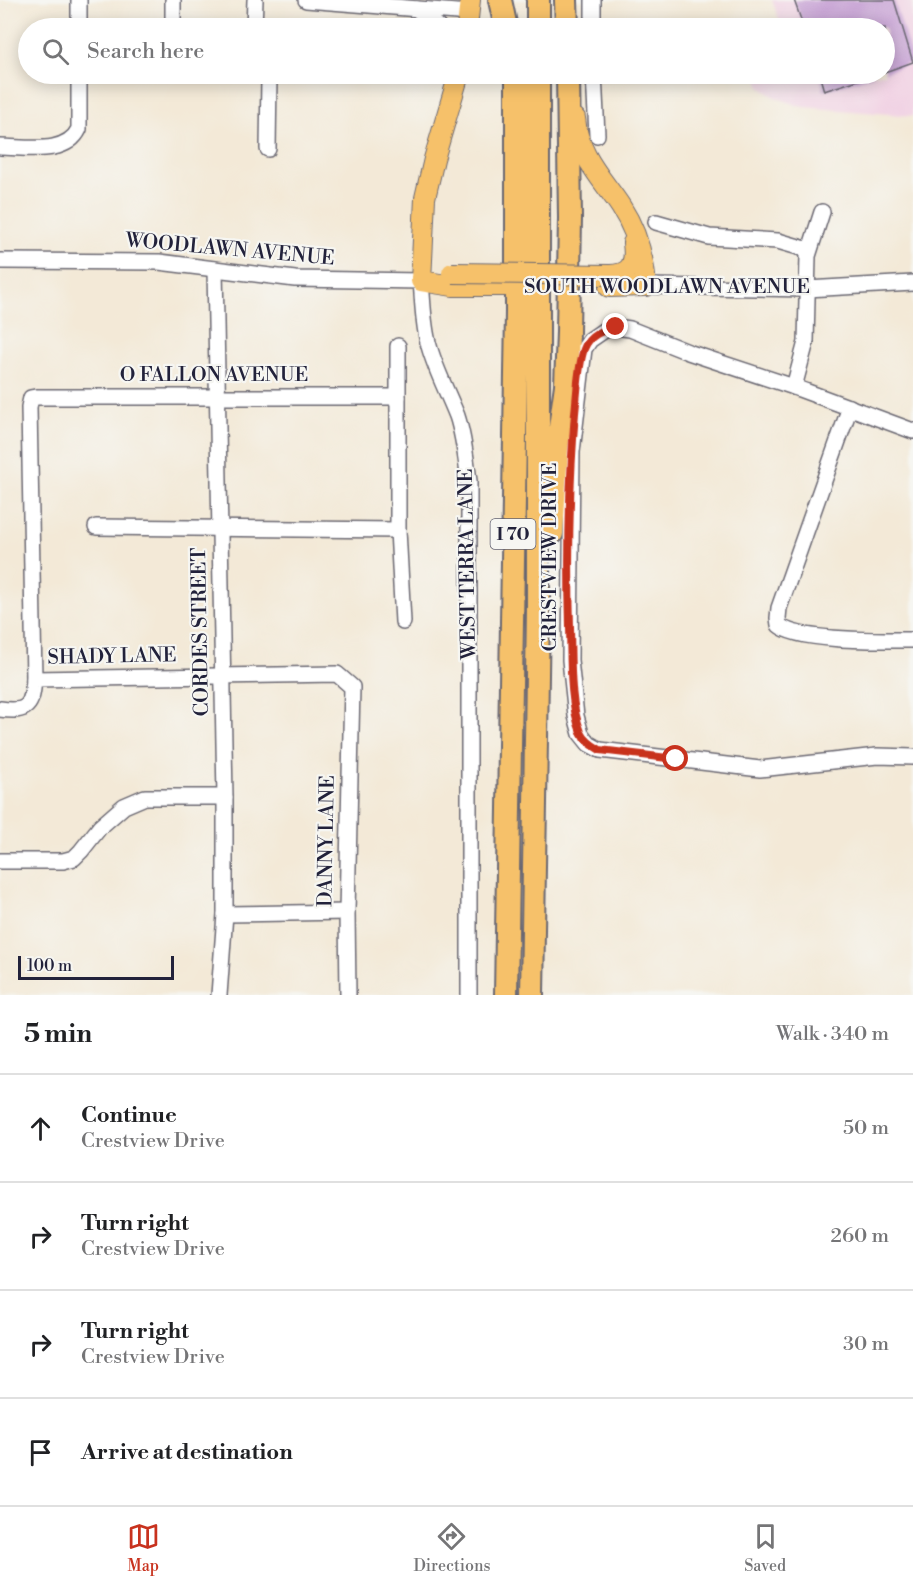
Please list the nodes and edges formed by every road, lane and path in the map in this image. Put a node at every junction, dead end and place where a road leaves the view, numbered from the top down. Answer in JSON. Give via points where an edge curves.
{"nodes":[{"id":1,"x":79,"y":0,"type":"edge"},
{"id":2,"x":173,"y":0,"type":"edge"},
{"id":3,"x":255,"y":0,"type":"edge"},
{"id":4,"x":306,"y":0,"type":"edge"},
{"id":5,"x":500,"y":0,"type":"edge"},
{"id":6,"x":515,"y":0,"type":"edge"},
{"id":7,"x":538,"y":0,"type":"edge"},
{"id":8,"x":566,"y":0,"type":"edge"},
{"id":9,"x":572,"y":0,"type":"edge"},
{"id":10,"x":593,"y":0,"type":"edge"},
{"id":11,"x":417,"y":9,"type":"junction"},
{"id":12,"x":469,"y":14,"type":"edge"},
{"id":13,"x":79,"y":18,"type":"edge"},
{"id":14,"x":173,"y":18,"type":"edge"},
{"id":15,"x":254,"y":18,"type":"edge"},
{"id":16,"x":427,"y":18,"type":"edge"},
{"id":17,"x":504,"y":18,"type":"edge"},
{"id":18,"x":516,"y":18,"type":"edge"},
{"id":19,"x":538,"y":18,"type":"edge"},
{"id":20,"x":567,"y":18,"type":"edge"},
{"id":21,"x":573,"y":18,"type":"edge"},
{"id":22,"x":593,"y":18,"type":"edge"},
{"id":23,"x":80,"y":84,"type":"edge"},
{"id":24,"x":269,"y":84,"type":"edge"},
{"id":25,"x":455,"y":84,"type":"edge"},
{"id":26,"x":522,"y":84,"type":"edge"},
{"id":27,"x":522,"y":84,"type":"edge"},
{"id":28,"x":568,"y":84,"type":"edge"},
{"id":29,"x":574,"y":84,"type":"edge"},
{"id":30,"x":594,"y":84,"type":"edge"},
{"id":31,"x":597,"y":135,"type":"dead end"},
{"id":32,"x":0,"y":147,"type":"edge"},
{"id":33,"x":268,"y":149,"type":"dead end"},
{"id":34,"x":822,"y":212,"type":"dead end"},
{"id":35,"x":656,"y":222,"type":"dead end"},
{"id":36,"x":631,"y":224,"type":"junction"},
{"id":37,"x":423,"y":241,"type":"junction"},
{"id":38,"x":809,"y":250,"type":"junction"},
{"id":39,"x":0,"y":261,"type":"edge"},
{"id":40,"x":215,"y":268,"type":"junction"},
{"id":41,"x":452,"y":280,"type":"junction"},
{"id":42,"x":421,"y":281,"type":"junction"},
{"id":43,"x":609,"y":281,"type":"junction"},
{"id":44,"x":913,"y":283,"type":"edge"},
{"id":45,"x":646,"y":286,"type":"junction"},
{"id":46,"x":807,"y":289,"type":"junction"},
{"id":47,"x":398,"y":346,"type":"dead end"},
{"id":48,"x":794,"y":387,"type":"junction"},
{"id":49,"x":216,"y":396,"type":"junction"},
{"id":50,"x":398,"y":397,"type":"junction"},
{"id":51,"x":850,"y":407,"type":"junction"},
{"id":52,"x":913,"y":431,"type":"edge"},
{"id":53,"x":96,"y":527,"type":"dead end"},
{"id":54,"x":219,"y":528,"type":"junction"},
{"id":55,"x":398,"y":530,"type":"junction"},
{"id":56,"x":538,"y":611,"type":"junction"},
{"id":57,"x":403,"y":622,"type":"dead end"},
{"id":58,"x":913,"y":640,"type":"edge"},
{"id":59,"x":223,"y":676,"type":"junction"},
{"id":60,"x":34,"y":679,"type":"junction"},
{"id":61,"x":352,"y":687,"type":"joint"},
{"id":62,"x":0,"y":709,"type":"edge"},
{"id":63,"x":913,"y":757,"type":"edge"},
{"id":64,"x":225,"y":797,"type":"junction"},
{"id":65,"x":0,"y":861,"type":"edge"},
{"id":66,"x":347,"y":912,"type":"junction"},
{"id":67,"x":225,"y":914,"type":"junction"},
{"id":68,"x":219,"y":995,"type":"edge"},
{"id":69,"x":348,"y":995,"type":"edge"},
{"id":70,"x":469,"y":995,"type":"edge"},
{"id":71,"x":506,"y":995,"type":"edge"},
{"id":72,"x":532,"y":995,"type":"edge"}],
"edges":[{"from":1,"to":13,"type":"street"},
{"from":2,"to":14,"type":"street"},
{"from":3,"to":15,"type":"street"},
{"from":4,"to":11,"type":"street"},
{"from":5,"to":17,"type":"highway"},
{"from":6,"to":18,"type":"highway"},
{"from":7,"to":19,"type":"highway"},
{"from":8,"to":20,"type":"highway"},
{"from":9,"to":21,"type":"main road"},
{"from":10,"to":22,"type":"street"},
{"from":11,"to":12,"type":"street"},
{"from":11,"to":16,"type":"street"},
{"from":23,"to":32,"type":"street","via":[[79,129],[75,137],[58,147]]},
{"from":24,"to":33,"type":"street"},
{"from":25,"to":37,"type":"main road","name":"WEST TERRA LANE","via":[[429,178]]},
{"from":26,"to":56,"type":"highway","number":"I 70"},
{"from":27,"to":71,"type":"highway","number":"I 70"},
{"from":28,"to":56,"type":"highway","via":[[566,385],[557,449],[550,577]]},
{"from":29,"to":36,"type":"main road","via":[[579,142]]},
{"from":30,"to":31,"type":"street"},
{"from":34,"to":38,"type":"street"},
{"from":35,"to":38,"type":"street","via":[[709,237],[778,241]]},
{"from":36,"to":43,"type":"main road","via":[[633,261],[628,270]]},
{"from":36,"to":45,"type":"main road"},
{"from":37,"to":41,"type":"main road","via":[[432,266]]},
{"from":37,"to":42,"type":"main road","name":"WEST TERRA LANE"},
{"from":38,"to":46,"type":"street"},
{"from":39,"to":40,"type":"street","name":"WOODLAWN AVENUE","via":[[159,262]]},
{"from":40,"to":42,"type":"street","name":"WOODLAWN AVENUE","via":[[296,279]]},
{"from":40,"to":49,"type":"street","name":"CORDES STREET"},
{"from":41,"to":42,"type":"main road","name":"SOUTH WOODLAWN AVENUE"},
{"from":41,"to":43,"type":"main road","name":"SOUTH WOODLAWN AVENUE"},
{"from":42,"to":70,"type":"street","name":"WEST TERRA LANE","via":[[428,344],[457,418],[469,481]]},
{"from":43,"to":45,"type":"main road","name":"SOUTH WOODLAWN AVENUE"},
{"from":44,"to":46,"type":"street","name":"SOUTH WOODLAWN AVENUE"},
{"from":45,"to":46,"type":"street","name":"SOUTH WOODLAWN AVENUE"},
{"from":46,"to":48,"type":"street","via":[[806,342]]},
{"from":47,"to":50,"type":"street"},
{"from":48,"to":51,"type":"street"},
{"from":48,"to":63,"type":"street","name":"CRESTVIEW DRIVE","via":[[630,329],[616,327],[597,333],[584,349],[571,473],[570,660],[581,734],[600,750],[759,769],[877,756]]},
{"from":49,"to":50,"type":"street","name":"O FALLON AVENUE"},
{"from":49,"to":54,"type":"street","name":"CORDES STREET"},
{"from":49,"to":60,"type":"street","name":"O FALLON AVENUE","via":[[31,398]]},
{"from":50,"to":55,"type":"street"},
{"from":51,"to":52,"type":"street"},
{"from":51,"to":58,"type":"street","via":[[780,608],[779,625],[790,632],[827,638]]},
{"from":53,"to":54,"type":"street"},
{"from":54,"to":55,"type":"street"},
{"from":54,"to":59,"type":"street","name":"CORDES STREET"},
{"from":55,"to":57,"type":"street"},
{"from":56,"to":72,"type":"highway","number":"I 70"},
{"from":59,"to":60,"type":"street","name":"SHADY LANE"},
{"from":59,"to":61,"type":"street","name":"SHADY LANE","via":[[337,674]]},
{"from":59,"to":64,"type":"street","name":"CORDES STREET"},
{"from":60,"to":62,"type":"street","name":"SHADY LANE","via":[[32,699],[26,707],[17,712]]},
{"from":61,"to":66,"type":"street","name":"DANNY LANE"},
{"from":64,"to":65,"type":"street","via":[[145,797],[124,806],[74,858]]},
{"from":64,"to":67,"type":"street","name":"CORDES STREET"},
{"from":66,"to":67,"type":"street"},
{"from":66,"to":69,"type":"street","name":"DANNY LANE"},
{"from":67,"to":68,"type":"street","name":"CORDES STREET"}]}
